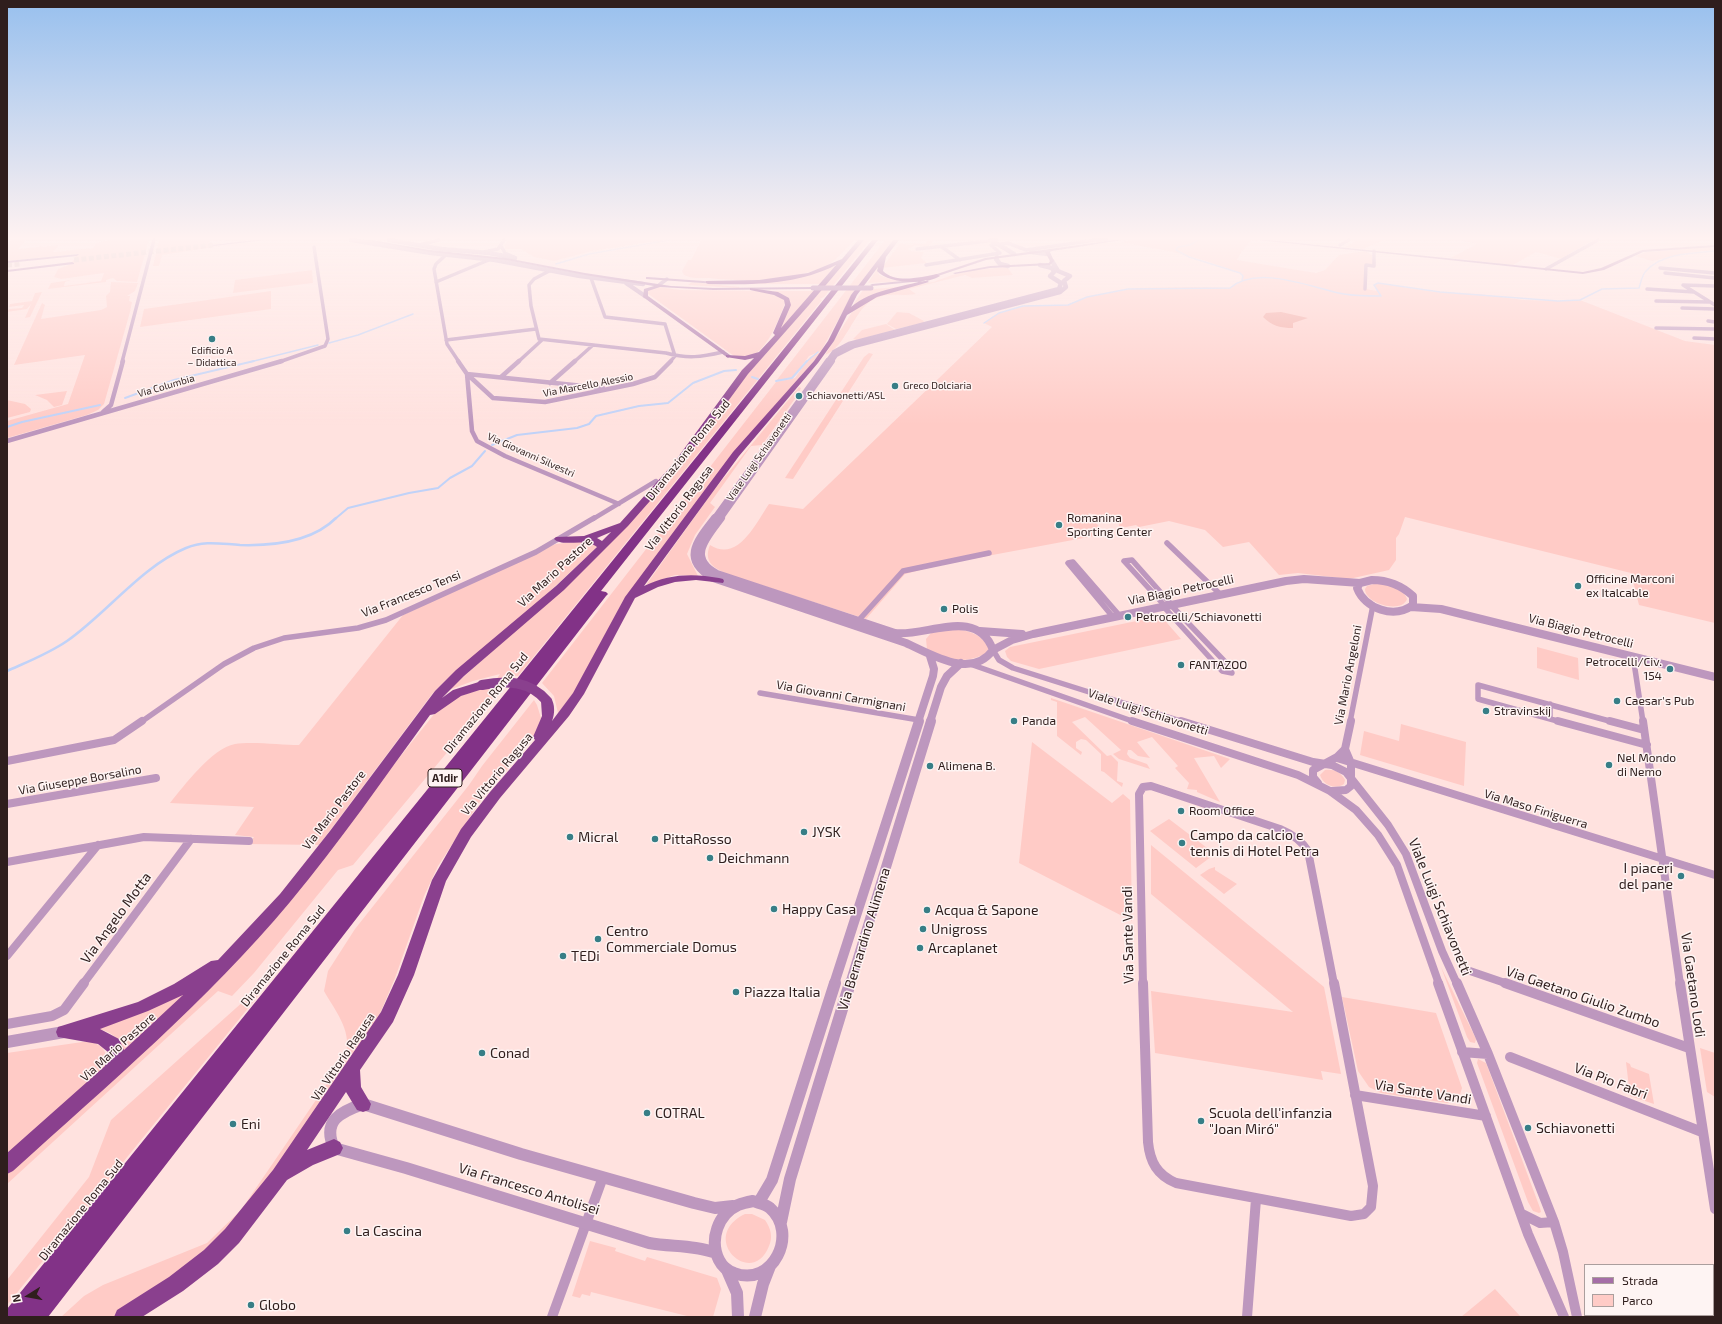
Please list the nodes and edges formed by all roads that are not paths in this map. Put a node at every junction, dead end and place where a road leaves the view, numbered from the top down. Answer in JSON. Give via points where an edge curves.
{"nodes":[{"id":1,"x":138,"y":302,"type":"edge"},
{"id":2,"x":322,"y":302,"type":"edge"},
{"id":3,"x":439,"y":302,"type":"edge"},
{"id":4,"x":531,"y":302,"type":"edge"},
{"id":5,"x":600,"y":302,"type":"edge"},
{"id":6,"x":653,"y":302,"type":"edge"},
{"id":7,"x":787,"y":302,"type":"edge"},
{"id":8,"x":809,"y":302,"type":"edge"},
{"id":9,"x":826,"y":302,"type":"edge"},
{"id":10,"x":832,"y":302,"type":"edge"},
{"id":11,"x":851,"y":302,"type":"edge"},
{"id":12,"x":862,"y":302,"type":"edge"},
{"id":13,"x":1016,"y":302,"type":"edge"},
{"id":14,"x":1024,"y":302,"type":"edge"},
{"id":15,"x":1699,"y":302,"type":"edge"},
{"id":16,"x":1711,"y":302,"type":"joint"},
{"id":17,"x":1715,"y":305,"type":"edge"},
{"id":18,"x":1682,"y":308,"type":"dead end"},
{"id":19,"x":1715,"y":309,"type":"edge"},
{"id":20,"x":841,"y":321,"type":"junction"},
{"id":21,"x":1708,"y":321,"type":"dead end"},
{"id":22,"x":1715,"y":322,"type":"edge"},
{"id":23,"x":1656,"y":328,"type":"dead end"},
{"id":24,"x":536,"y":329,"type":"junction"},
{"id":25,"x":1715,"y":329,"type":"edge"},
{"id":26,"x":1694,"y":338,"type":"dead end"},
{"id":27,"x":1715,"y":339,"type":"edge"},
{"id":28,"x":446,"y":340,"type":"junction"},
{"id":29,"x":542,"y":340,"type":"junction"},
{"id":30,"x":849,"y":344,"type":"junction"},
{"id":31,"x":593,"y":345,"type":"junction"},
{"id":32,"x":764,"y":350,"type":"junction"},
{"id":33,"x":843,"y":351,"type":"junction"},
{"id":34,"x":726,"y":354,"type":"junction"},
{"id":35,"x":675,"y":356,"type":"junction"},
{"id":36,"x":467,"y":374,"type":"junction"},
{"id":37,"x":501,"y":377,"type":"junction"},
{"id":38,"x":740,"y":378,"type":"junction"},
{"id":39,"x":550,"y":383,"type":"junction"},
{"id":40,"x":610,"y":389,"type":"junction"},
{"id":41,"x":142,"y":402,"type":"junction"},
{"id":42,"x":111,"y":405,"type":"junction"},
{"id":43,"x":91,"y":417,"type":"junction"},
{"id":44,"x":7,"y":441,"type":"edge"},
{"id":45,"x":656,"y":481,"type":"dead end"},
{"id":46,"x":618,"y":504,"type":"junction"},
{"id":47,"x":625,"y":524,"type":"junction"},
{"id":48,"x":560,"y":539,"type":"junction"},
{"id":49,"x":585,"y":539,"type":"junction"},
{"id":50,"x":1167,"y":543,"type":"dead end"},
{"id":51,"x":603,"y":547,"type":"junction"},
{"id":52,"x":989,"y":553,"type":"dead end"},
{"id":53,"x":1081,"y":576,"type":"dead end"},
{"id":54,"x":718,"y":581,"type":"junction"},
{"id":55,"x":1334,"y":582,"type":"junction"},
{"id":56,"x":1360,"y":583,"type":"junction"},
{"id":57,"x":1358,"y":593,"type":"junction"},
{"id":58,"x":1220,"y":594,"type":"junction"},
{"id":59,"x":1413,"y":596,"type":"junction"},
{"id":60,"x":629,"y":599,"type":"junction"},
{"id":61,"x":1167,"y":605,"type":"junction"},
{"id":62,"x":1373,"y":606,"type":"junction"},
{"id":63,"x":1412,"y":607,"type":"junction"},
{"id":64,"x":1440,"y":609,"type":"junction"},
{"id":65,"x":1116,"y":616,"type":"junction"},
{"id":66,"x":858,"y":621,"type":"junction"},
{"id":67,"x":928,"y":631,"type":"junction"},
{"id":68,"x":979,"y":631,"type":"junction"},
{"id":69,"x":1033,"y":634,"type":"junction"},
{"id":70,"x":993,"y":650,"type":"junction"},
{"id":71,"x":928,"y":655,"type":"junction"},
{"id":72,"x":1633,"y":656,"type":"junction"},
{"id":73,"x":964,"y":663,"type":"junction"},
{"id":74,"x":1715,"y":677,"type":"edge"},
{"id":75,"x":760,"y":693,"type":"dead end"},
{"id":76,"x":1550,"y":704,"type":"junction"},
{"id":77,"x":1550,"y":719,"type":"junction"},
{"id":78,"x":919,"y":720,"type":"junction"},
{"id":79,"x":1644,"y":730,"type":"junction"},
{"id":80,"x":410,"y":733,"type":"junction"},
{"id":81,"x":1647,"y":745,"type":"junction"},
{"id":82,"x":1345,"y":749,"type":"junction"},
{"id":83,"x":1337,"y":758,"type":"junction"},
{"id":84,"x":8,"y":761,"type":"edge"},
{"id":85,"x":524,"y":762,"type":"junction"},
{"id":86,"x":1351,"y":763,"type":"junction"},
{"id":87,"x":1322,"y":765,"type":"junction"},
{"id":88,"x":156,"y":778,"type":"dead end"},
{"id":89,"x":1351,"y":779,"type":"junction"},
{"id":90,"x":1325,"y":788,"type":"junction"},
{"id":91,"x":7,"y":804,"type":"edge"},
{"id":92,"x":191,"y":839,"type":"junction"},
{"id":93,"x":249,"y":841,"type":"dead end"},
{"id":94,"x":98,"y":845,"type":"junction"},
{"id":95,"x":1662,"y":859,"type":"junction"},
{"id":96,"x":7,"y":862,"type":"edge"},
{"id":97,"x":1715,"y":875,"type":"edge"},
{"id":98,"x":247,"y":940,"type":"junction"},
{"id":99,"x":7,"y":956,"type":"edge"},
{"id":100,"x":1467,"y":970,"type":"dead end"},
{"id":101,"x":7,"y":1024,"type":"edge"},
{"id":102,"x":64,"y":1032,"type":"junction"},
{"id":103,"x":7,"y":1042,"type":"edge"},
{"id":104,"x":1689,"y":1048,"type":"junction"},
{"id":105,"x":1462,"y":1052,"type":"junction"},
{"id":106,"x":1488,"y":1054,"type":"junction"},
{"id":107,"x":1510,"y":1057,"type":"dead end"},
{"id":108,"x":352,"y":1069,"type":"junction"},
{"id":109,"x":93,"y":1089,"type":"junction"},
{"id":110,"x":1355,"y":1095,"type":"junction"},
{"id":111,"x":363,"y":1104,"type":"junction"},
{"id":112,"x":1486,"y":1116,"type":"junction"},
{"id":113,"x":1702,"y":1132,"type":"junction"},
{"id":114,"x":334,"y":1148,"type":"junction"},
{"id":115,"x":7,"y":1165,"type":"edge"},
{"id":116,"x":279,"y":1176,"type":"junction"},
{"id":117,"x":603,"y":1177,"type":"junction"},
{"id":118,"x":1256,"y":1199,"type":"junction"},
{"id":119,"x":759,"y":1202,"type":"junction"},
{"id":120,"x":733,"y":1206,"type":"junction"},
{"id":121,"x":1715,"y":1209,"type":"edge"},
{"id":122,"x":1522,"y":1214,"type":"junction"},
{"id":123,"x":781,"y":1222,"type":"junction"},
{"id":124,"x":1554,"y":1222,"type":"junction"},
{"id":125,"x":586,"y":1224,"type":"junction"},
{"id":126,"x":716,"y":1253,"type":"junction"},
{"id":127,"x":771,"y":1265,"type":"junction"},
{"id":128,"x":726,"y":1269,"type":"junction"},
{"id":129,"x":15,"y":1317,"type":"edge"},
{"id":130,"x":35,"y":1317,"type":"edge"},
{"id":131,"x":124,"y":1317,"type":"edge"},
{"id":132,"x":552,"y":1317,"type":"edge"},
{"id":133,"x":738,"y":1317,"type":"edge"},
{"id":134,"x":755,"y":1317,"type":"edge"},
{"id":135,"x":1247,"y":1317,"type":"edge"},
{"id":136,"x":1564,"y":1317,"type":"edge"},
{"id":137,"x":1577,"y":1317,"type":"edge"}],
"edges":[{"from":1,"to":42,"type":"street"},
{"from":2,"to":41,"type":"street","name":"Via Columbia","via":[[328,339],[325,346]]},
{"from":3,"to":28,"type":"street","name":"Via Marcello Alessio"},
{"from":4,"to":24,"type":"street"},
{"from":5,"to":35,"type":"street","via":[[605,316],[665,324]]},
{"from":6,"to":34,"type":"main road"},
{"from":7,"to":32,"type":"highway","via":[[778,330]]},
{"from":8,"to":32,"type":"highway"},
{"from":9,"to":129,"type":"highway","name":"Diramazione Roma Sud","number":"A1dir"},
{"from":10,"to":130,"type":"highway","name":"Diramazione Roma Sud","number":"A1dir"},
{"from":11,"to":20,"type":"highway","name":"Via Vittorio Ragusa"},
{"from":12,"to":20,"type":"highway"},
{"from":13,"to":30,"type":"street","name":"Viale Luigi Schiavonetti"},
{"from":14,"to":33,"type":"street","name":"Viale Luigi Schiavonetti"},
{"from":15,"to":16,"type":"street"},
{"from":16,"to":17,"type":"street"},
{"from":18,"to":19,"type":"street"},
{"from":20,"to":60,"type":"highway","name":"Via Vittorio Ragusa","via":[[816,362],[736,454]]},
{"from":21,"to":22,"type":"street"},
{"from":23,"to":25,"type":"street"},
{"from":24,"to":28,"type":"street"},
{"from":24,"to":29,"type":"street","via":[[538,338]]},
{"from":26,"to":27,"type":"street"},
{"from":28,"to":36,"type":"street","name":"Via Marcello Alessio"},
{"from":29,"to":31,"type":"street"},
{"from":29,"to":37,"type":"street"},
{"from":30,"to":33,"type":"street"},
{"from":30,"to":54,"type":"street","name":"Viale Luigi Schiavonetti","via":[[838,349],[827,360],[695,546],[694,557],[698,568]]},
{"from":31,"to":35,"type":"street"},
{"from":31,"to":39,"type":"street"},
{"from":32,"to":34,"type":"highway","via":[[755,356],[745,358]]},
{"from":32,"to":38,"type":"highway"},
{"from":33,"to":66,"type":"street","name":"Viale Luigi Schiavonetti","via":[[830,362],[704,541],[700,554],[706,566],[717,574]]},
{"from":34,"to":35,"type":"street","via":[[697,358]]},
{"from":34,"to":38,"type":"highway","via":[[741,368]]},
{"from":35,"to":40,"type":"street","name":"Via Marcello Alessio","via":[[653,378]]},
{"from":36,"to":37,"type":"street"},
{"from":36,"to":40,"type":"street","name":"Via Marcello Alessio","via":[[488,395],[496,398],[545,402]]},
{"from":36,"to":46,"type":"street","name":"Via Giovanni Silvestri","via":[[473,435],[480,443]]},
{"from":37,"to":39,"type":"street"},
{"from":38,"to":47,"type":"highway","name":"Via Mario Pastore","via":[[676,466]]},
{"from":39,"to":40,"type":"street"},
{"from":41,"to":42,"type":"street"},
{"from":41,"to":43,"type":"street","name":"Via Columbia"},
{"from":42,"to":43,"type":"street","via":[[104,412]]},
{"from":43,"to":44,"type":"street","name":"Via Columbia"},
{"from":45,"to":46,"type":"street","name":"Via Francesco Tensi"},
{"from":46,"to":48,"type":"street","name":"Via Francesco Tensi"},
{"from":47,"to":49,"type":"highway"},
{"from":47,"to":51,"type":"highway","name":"Via Mario Pastore"},
{"from":48,"to":49,"type":"highway"},
{"from":48,"to":84,"type":"street","name":"Via Francesco Tensi","via":[[497,571],[376,624],[291,636],[261,645],[224,664],[128,732],[108,742]]},
{"from":49,"to":51,"type":"highway","via":[[596,540]]},
{"from":50,"to":58,"type":"street"},
{"from":51,"to":80,"type":"highway","name":"Via Mario Pastore","via":[[560,588],[451,682]]},
{"from":52,"to":66,"type":"street","via":[[903,571]]},
{"from":53,"to":65,"type":"street"},
{"from":54,"to":60,"type":"highway","via":[[702,577],[672,579],[650,586]]},
{"from":54,"to":71,"type":"street","name":"Viale Luigi Schiavonetti","via":[[914,646]]},
{"from":55,"to":56,"type":"street","name":"Via Biagio Petrocelli"},
{"from":55,"to":57,"type":"street","name":"Via Biagio Petrocelli"},
{"from":55,"to":58,"type":"street","name":"Via Biagio Petrocelli","via":[[1293,580]]},
{"from":56,"to":57,"type":"street"},
{"from":56,"to":59,"type":"street","name":"Via Biagio Petrocelli","via":[[1372,580],[1388,581],[1403,587]]},
{"from":57,"to":62,"type":"street","name":"Via Biagio Petrocelli"},
{"from":58,"to":61,"type":"street","name":"Via Biagio Petrocelli"},
{"from":59,"to":63,"type":"street"},
{"from":59,"to":64,"type":"street","name":"Via Biagio Petrocelli"},
{"from":60,"to":85,"type":"highway","name":"Via Vittorio Ragusa","via":[[570,707]]},
{"from":61,"to":61,"type":"street","via":[[1132,560],[1124,561]]},
{"from":61,"to":61,"type":"street","via":[[1220,670],[1227,674],[1232,673],[1230,667]]},
{"from":61,"to":65,"type":"street","name":"Via Biagio Petrocelli"},
{"from":62,"to":63,"type":"street","name":"Via Biagio Petrocelli","via":[[1393,611]]},
{"from":62,"to":82,"type":"street","name":"Via Mario Angeloni"},
{"from":63,"to":64,"type":"street","name":"Via Biagio Petrocelli"},
{"from":64,"to":72,"type":"street","name":"Via Biagio Petrocelli"},
{"from":65,"to":69,"type":"street","name":"Via Biagio Petrocelli"},
{"from":66,"to":67,"type":"street","name":"Viale Luigi Schiavonetti","via":[[897,633],[914,634]]},
{"from":67,"to":68,"type":"street","name":"Viale Luigi Schiavonetti","via":[[952,626]]},
{"from":67,"to":71,"type":"street","via":[[923,634],[921,640],[922,648]]},
{"from":68,"to":69,"type":"street","name":"Via Biagio Petrocelli"},
{"from":68,"to":70,"type":"street","name":"Viale Luigi Schiavonetti","via":[[989,639]]},
{"from":69,"to":70,"type":"street","name":"Via Biagio Petrocelli","via":[[1012,640]]},
{"from":70,"to":73,"type":"street","name":"Viale Luigi Schiavonetti","via":[[984,659]]},
{"from":70,"to":87,"type":"street","name":"Viale Luigi Schiavonetti","via":[[999,660],[1014,668]]},
{"from":71,"to":73,"type":"street","name":"Viale Luigi Schiavonetti","via":[[948,662]]},
{"from":71,"to":78,"type":"street","name":"Via Bernardino Alimena","via":[[934,672]]},
{"from":72,"to":74,"type":"street","name":"Via Biagio Petrocelli"},
{"from":72,"to":79,"type":"street","name":"Via Gaetano Lodi"},
{"from":73,"to":90,"type":"street","name":"Viale Luigi Schiavonetti","via":[[994,671],[1109,714],[1285,770]]},
{"from":73,"to":123,"type":"street","name":"Via Bernardino Alimena","via":[[947,676],[941,687],[793,1171]]},
{"from":75,"to":78,"type":"street","name":"Via Giovanni Carmignani"},
{"from":76,"to":77,"type":"street"},
{"from":76,"to":77,"type":"street","via":[[1478,685],[1478,699]]},
{"from":76,"to":79,"type":"street"},
{"from":77,"to":81,"type":"street"},
{"from":78,"to":119,"type":"street","name":"Via Bernardino Alimena","via":[[772,1180]]},
{"from":79,"to":81,"type":"street","name":"Via Gaetano Lodi"},
{"from":80,"to":85,"type":"highway","bridge":true,"via":[[443,702],[464,690],[502,682],[518,683],[537,690],[547,701],[549,712],[547,722]]},
{"from":80,"to":98,"type":"highway","name":"Via Mario Pastore","via":[[285,898]]},
{"from":81,"to":95,"type":"street","name":"Via Gaetano Lodi"},
{"from":82,"to":83,"type":"street"},
{"from":82,"to":86,"type":"street"},
{"from":83,"to":86,"type":"street"},
{"from":83,"to":87,"type":"street"},
{"from":85,"to":108,"type":"highway","name":"Via Vittorio Ragusa","via":[[485,806],[450,859],[437,886],[392,1007]]},
{"from":86,"to":89,"type":"street"},
{"from":86,"to":95,"type":"street","name":"Via Maso Finiguerra"},
{"from":87,"to":89,"type":"street","name":"Viale Luigi Schiavonetti","via":[[1342,769]]},
{"from":87,"to":90,"type":"street","name":"Viale Luigi Schiavonetti","via":[[1315,768],[1312,773],[1315,780]]},
{"from":88,"to":91,"type":"street","name":"Via Giuseppe Borsalino"},
{"from":89,"to":90,"type":"street","name":"Viale Luigi Schiavonetti","via":[[1351,786],[1346,790],[1337,792]]},
{"from":89,"to":106,"type":"street","name":"Viale Luigi Schiavonetti","via":[[1404,848],[1442,951]]},
{"from":90,"to":105,"type":"street","name":"Viale Luigi Schiavonetti","via":[[1353,806],[1370,823],[1397,865]]},
{"from":92,"to":93,"type":"street"},
{"from":92,"to":94,"type":"street","via":[[144,837]]},
{"from":92,"to":101,"type":"street","name":"Via Angelo Motta","via":[[61,1012],[48,1017]]},
{"from":94,"to":96,"type":"street"},
{"from":94,"to":99,"type":"street"},
{"from":95,"to":97,"type":"street","name":"Via Maso Finiguerra"},
{"from":95,"to":104,"type":"street","name":"Via Gaetano Lodi"},
{"from":98,"to":102,"type":"highway","via":[[218,964],[169,996],[122,1016]]},
{"from":98,"to":109,"type":"highway","name":"Via Mario Pastore","via":[[178,1012]]},
{"from":100,"to":104,"type":"street","name":"Via Gaetano Giulio Zumbo"},
{"from":102,"to":103,"type":"street"},
{"from":102,"to":109,"type":"highway","via":[[101,1037],[115,1047],[117,1058],[112,1070]]},
{"from":104,"to":113,"type":"street","name":"Via Gaetano Lodi"},
{"from":105,"to":106,"type":"street"},
{"from":105,"to":112,"type":"street","name":"Viale Luigi Schiavonetti"},
{"from":106,"to":124,"type":"street","name":"Viale Luigi Schiavonetti"},
{"from":107,"to":113,"type":"street","name":"Via Pio Fabri"},
{"from":108,"to":111,"type":"highway","via":[[353,1089]]},
{"from":108,"to":116,"type":"highway","name":"Via Vittorio Ragusa"},
{"from":109,"to":115,"type":"highway","name":"Via Mario Pastore"},
{"from":110,"to":112,"type":"street","name":"Via Sante Vandi"},
{"from":110,"to":118,"type":"street","name":"Via Sante Vandi","via":[[1374,1193],[1370,1209],[1361,1215],[1343,1216]]},
{"from":110,"to":118,"type":"street","name":"Via Sante Vandi","via":[[1309,854],[1304,844],[1280,829],[1158,788],[1141,788],[1139,803],[1149,1155],[1157,1171],[1168,1181]]},
{"from":111,"to":114,"type":"street","via":[[342,1113],[333,1121],[328,1132]]},
{"from":111,"to":117,"type":"street"},
{"from":112,"to":122,"type":"street","name":"Viale Luigi Schiavonetti"},
{"from":113,"to":121,"type":"street","name":"Via Gaetano Lodi"},
{"from":114,"to":116,"type":"highway","via":[[307,1159]]},
{"from":114,"to":125,"type":"street","name":"Via Francesco Antolisei"},
{"from":116,"to":131,"type":"highway","name":"Via Vittorio Ragusa","via":[[236,1231],[211,1257],[176,1284]]},
{"from":117,"to":120,"type":"street","via":[[710,1207]]},
{"from":117,"to":125,"type":"street"},
{"from":118,"to":135,"type":"street"},
{"from":119,"to":120,"type":"street","via":[[743,1202]]},
{"from":119,"to":123,"type":"street","via":[[771,1207]]},
{"from":120,"to":126,"type":"street","via":[[717,1226],[714,1237]]},
{"from":122,"to":124,"type":"street","via":[[1540,1223]]},
{"from":122,"to":136,"type":"street","name":"Viale Luigi Schiavonetti","via":[[1537,1257]]},
{"from":123,"to":127,"type":"street","via":[[783,1243]]},
{"from":124,"to":137,"type":"street","name":"Viale Luigi Schiavonetti"},
{"from":125,"to":126,"type":"street","name":"Via Francesco Antolisei","via":[[656,1245],[705,1249]]},
{"from":125,"to":132,"type":"street"},
{"from":126,"to":128,"type":"street"},
{"from":127,"to":128,"type":"street","via":[[762,1272],[750,1276],[737,1275]]},
{"from":127,"to":134,"type":"street","via":[[763,1284]]},
{"from":128,"to":133,"type":"street","via":[[737,1293]]}]}
